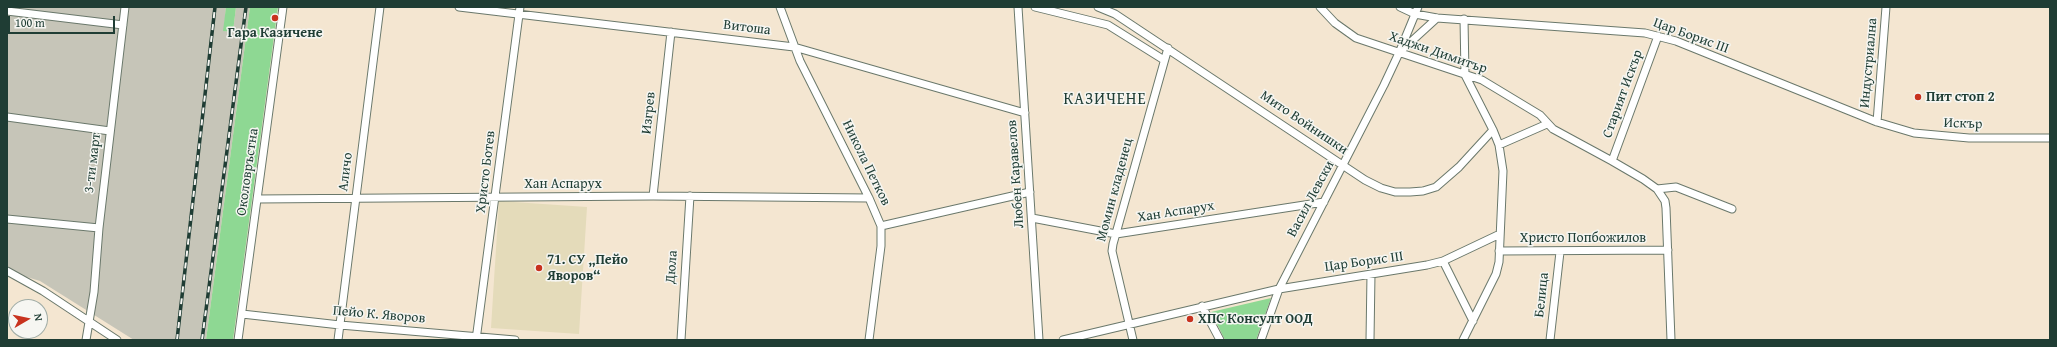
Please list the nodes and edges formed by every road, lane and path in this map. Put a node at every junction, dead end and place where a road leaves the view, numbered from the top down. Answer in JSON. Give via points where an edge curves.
{"nodes":[{"id":1,"x":125,"y":7,"type":"edge"},
{"id":2,"x":283,"y":7,"type":"edge"},
{"id":3,"x":380,"y":7,"type":"edge"},
{"id":4,"x":459,"y":7,"type":"edge"},
{"id":5,"x":780,"y":7,"type":"edge"},
{"id":6,"x":1018,"y":7,"type":"edge"},
{"id":7,"x":1034,"y":7,"type":"edge"},
{"id":8,"x":1098,"y":7,"type":"edge"},
{"id":9,"x":1320,"y":7,"type":"edge"},
{"id":10,"x":1400,"y":7,"type":"edge"},
{"id":11,"x":1886,"y":7,"type":"edge"},
{"id":12,"x":7,"y":11,"type":"edge"},
{"id":13,"x":520,"y":11,"type":"edge"},
{"id":14,"x":1416,"y":11,"type":"edge"},
{"id":15,"x":1437,"y":18,"type":"junction"},
{"id":16,"x":1464,"y":19,"type":"junction"},
{"id":17,"x":123,"y":25,"type":"junction"},
{"id":18,"x":671,"y":32,"type":"junction"},
{"id":19,"x":1658,"y":36,"type":"junction"},
{"id":20,"x":794,"y":47,"type":"junction"},
{"id":21,"x":1168,"y":48,"type":"junction"},
{"id":22,"x":1399,"y":53,"type":"junction"},
{"id":23,"x":1164,"y":60,"type":"junction"},
{"id":24,"x":1465,"y":75,"type":"junction"},
{"id":25,"x":1025,"y":113,"type":"junction"},
{"id":26,"x":7,"y":117,"type":"edge"},
{"id":27,"x":1877,"y":122,"type":"junction"},
{"id":28,"x":1547,"y":124,"type":"junction"},
{"id":29,"x":1493,"y":130,"type":"junction"},
{"id":30,"x":110,"y":131,"type":"junction"},
{"id":31,"x":2050,"y":138,"type":"edge"},
{"id":32,"x":1499,"y":145,"type":"junction"},
{"id":33,"x":1612,"y":161,"type":"junction"},
{"id":34,"x":1343,"y":165,"type":"junction"},
{"id":35,"x":1657,"y":190,"type":"junction"},
{"id":36,"x":1030,"y":192,"type":"junction"},
{"id":37,"x":653,"y":196,"type":"junction"},
{"id":38,"x":690,"y":196,"type":"junction"},
{"id":39,"x":496,"y":197,"type":"junction"},
{"id":40,"x":355,"y":198,"type":"junction"},
{"id":41,"x":869,"y":198,"type":"junction"},
{"id":42,"x":257,"y":199,"type":"junction"},
{"id":43,"x":1324,"y":202,"type":"junction"},
{"id":44,"x":1732,"y":209,"type":"dead end"},
{"id":45,"x":1032,"y":218,"type":"junction"},
{"id":46,"x":7,"y":219,"type":"edge"},
{"id":47,"x":881,"y":226,"type":"junction"},
{"id":48,"x":99,"y":228,"type":"junction"},
{"id":49,"x":1116,"y":234,"type":"junction"},
{"id":50,"x":1500,"y":234,"type":"junction"},
{"id":51,"x":1668,"y":250,"type":"junction"},
{"id":52,"x":1499,"y":251,"type":"junction"},
{"id":53,"x":1560,"y":252,"type":"junction"},
{"id":54,"x":1443,"y":261,"type":"junction"},
{"id":55,"x":7,"y":271,"type":"edge"},
{"id":56,"x":1370,"y":274,"type":"junction"},
{"id":57,"x":1278,"y":289,"type":"junction"},
{"id":58,"x":1202,"y":306,"type":"junction"},
{"id":59,"x":242,"y":314,"type":"junction"},
{"id":60,"x":1473,"y":321,"type":"junction"},
{"id":61,"x":88,"y":322,"type":"junction"},
{"id":62,"x":1130,"y":324,"type":"junction"},
{"id":63,"x":340,"y":325,"type":"junction"},
{"id":64,"x":476,"y":338,"type":"edge"},
{"id":65,"x":86,"y":340,"type":"edge"},
{"id":66,"x":117,"y":340,"type":"edge"},
{"id":67,"x":238,"y":340,"type":"edge"},
{"id":68,"x":338,"y":340,"type":"edge"},
{"id":69,"x":515,"y":340,"type":"edge"},
{"id":70,"x":681,"y":340,"type":"edge"},
{"id":71,"x":870,"y":340,"type":"edge"},
{"id":72,"x":1039,"y":340,"type":"edge"},
{"id":73,"x":1063,"y":340,"type":"edge"},
{"id":74,"x":1133,"y":340,"type":"edge"},
{"id":75,"x":1220,"y":340,"type":"edge"},
{"id":76,"x":1261,"y":340,"type":"edge"},
{"id":77,"x":1370,"y":340,"type":"edge"},
{"id":78,"x":1463,"y":340,"type":"edge"},
{"id":79,"x":1550,"y":340,"type":"edge"},
{"id":80,"x":1671,"y":340,"type":"edge"}],
"edges":[{"from":1,"to":17,"type":"street","name":"3-ти март"},
{"from":2,"to":42,"type":"street","name":"Околовръстна"},
{"from":3,"to":40,"type":"street","name":"Аличо"},
{"from":4,"to":13,"type":"street","name":"Витоша"},
{"from":5,"to":20,"type":"street","name":"Никола Петков"},
{"from":6,"to":25,"type":"street","name":"Любен Каравелов"},
{"from":7,"to":23,"type":"street","via":[[1108,25]]},
{"from":8,"to":21,"type":"street","name":"Мито Войнишки","via":[[1116,14]]},
{"from":9,"to":22,"type":"street","name":"Хаджи Димитър","via":[[1335,23],[1356,38]]},
{"from":10,"to":14,"type":"street","name":"Цар Борис III"},
{"from":11,"to":27,"type":"street","name":"Индустриална"},
{"from":12,"to":17,"type":"street"},
{"from":13,"to":18,"type":"street","name":"Витоша"},
{"from":13,"to":39,"type":"street","name":"Христо Ботев"},
{"from":14,"to":15,"type":"street","name":"Цар Борис III"},
{"from":14,"to":22,"type":"street","name":"Васил Левски"},
{"from":15,"to":16,"type":"street","name":"Цар Борис III"},
{"from":15,"to":22,"type":"street"},
{"from":16,"to":19,"type":"street","name":"Цар Борис III","via":[[1631,30]]},
{"from":16,"to":24,"type":"street"},
{"from":17,"to":30,"type":"street","name":"3-ти март"},
{"from":18,"to":20,"type":"street","name":"Витоша"},
{"from":18,"to":37,"type":"street","name":"Изгрев"},
{"from":19,"to":27,"type":"street","name":"Цар Борис III"},
{"from":19,"to":33,"type":"street","name":"Старият Искър"},
{"from":20,"to":25,"type":"street","name":"Витоша"},
{"from":20,"to":41,"type":"street","name":"Никола Петков"},
{"from":21,"to":23,"type":"street","name":"Момин кладенец"},
{"from":21,"to":34,"type":"street","name":"Мито Войнишки"},
{"from":22,"to":24,"type":"street","name":"Хаджи Димитър"},
{"from":22,"to":34,"type":"street","name":"Васил Левски"},
{"from":23,"to":49,"type":"street","name":"Момин кладенец"},
{"from":24,"to":28,"type":"street","name":"Хаджи Димитър","via":[[1482,80],[1540,115]]},
{"from":24,"to":29,"type":"street"},
{"from":25,"to":36,"type":"street","name":"Любен Каравелов"},
{"from":26,"to":30,"type":"street"},
{"from":27,"to":31,"type":"street","name":"Искър","via":[[1914,134],[1932,136]]},
{"from":28,"to":32,"type":"street"},
{"from":28,"to":33,"type":"street","via":[[1553,130]]},
{"from":29,"to":32,"type":"street"},
{"from":29,"to":34,"type":"street","name":"Мито Войнишки","via":[[1447,179],[1436,187],[1423,191],[1395,192],[1381,188]]},
{"from":30,"to":48,"type":"street","name":"3-ти март"},
{"from":32,"to":50,"type":"street","via":[[1503,171]]},
{"from":33,"to":35,"type":"street"},
{"from":34,"to":43,"type":"street","name":"Васил Левски"},
{"from":35,"to":44,"type":"street","via":[[1676,187]]},
{"from":35,"to":51,"type":"street","via":[[1665,201]]},
{"from":36,"to":45,"type":"street","name":"Любен Каравелов"},
{"from":36,"to":47,"type":"street"},
{"from":37,"to":38,"type":"street","name":"Хан Аспарух"},
{"from":37,"to":39,"type":"street","name":"Хан Аспарух"},
{"from":38,"to":41,"type":"street","name":"Хан Аспарух"},
{"from":38,"to":70,"type":"street","name":"Дюла"},
{"from":39,"to":40,"type":"street","name":"Хан Аспарух"},
{"from":39,"to":64,"type":"street","name":"Христо Ботев"},
{"from":40,"to":42,"type":"street","name":"Хан Аспарух"},
{"from":40,"to":63,"type":"street","name":"Аличо"},
{"from":41,"to":47,"type":"street","name":"Никола Петков"},
{"from":42,"to":59,"type":"street","name":"Околовръстна"},
{"from":43,"to":49,"type":"street","name":"Хан Аспарух"},
{"from":43,"to":57,"type":"street","name":"Васил Левски"},
{"from":45,"to":49,"type":"street","name":"Хан Аспарух"},
{"from":45,"to":72,"type":"street","name":"Любен Каравелов"},
{"from":46,"to":48,"type":"street"},
{"from":47,"to":71,"type":"street","name":"Никола Петков"},
{"from":48,"to":61,"type":"street","name":"3-ти март","via":[[94,292]]},
{"from":49,"to":62,"type":"street","name":"Момин кладенец","via":[[1112,251]]},
{"from":50,"to":52,"type":"street"},
{"from":50,"to":54,"type":"street","name":"Цар Борис III"},
{"from":51,"to":53,"type":"street","name":"Христо Попбожилов"},
{"from":51,"to":80,"type":"street"},
{"from":52,"to":53,"type":"street","name":"Христо Попбожилов"},
{"from":52,"to":60,"type":"street","via":[[1496,274]]},
{"from":53,"to":79,"type":"street","name":"Белица"},
{"from":54,"to":56,"type":"street","name":"Цар Борис III"},
{"from":54,"to":60,"type":"street"},
{"from":55,"to":61,"type":"street","via":[[43,291]]},
{"from":56,"to":57,"type":"street","name":"Цар Борис III"},
{"from":56,"to":77,"type":"street"},
{"from":57,"to":58,"type":"street","name":"Цар Борис III"},
{"from":57,"to":76,"type":"street","name":"Васил Левски"},
{"from":58,"to":62,"type":"street","name":"Цар Борис III"},
{"from":58,"to":75,"type":"street"},
{"from":59,"to":63,"type":"street","name":"Пейо К. Яворов"},
{"from":59,"to":67,"type":"street","name":"Околовръстна"},
{"from":60,"to":78,"type":"street"},
{"from":61,"to":65,"type":"street","name":"3-ти март"},
{"from":61,"to":66,"type":"street"},
{"from":62,"to":73,"type":"street","name":"Цар Борис III"},
{"from":62,"to":74,"type":"street","name":"Момин кладенец"},
{"from":63,"to":64,"type":"street","name":"Пейо К. Яворов"},
{"from":63,"to":68,"type":"street","name":"Аличо"},
{"from":64,"to":69,"type":"street","name":"Пейо К. Яворов"}]}
